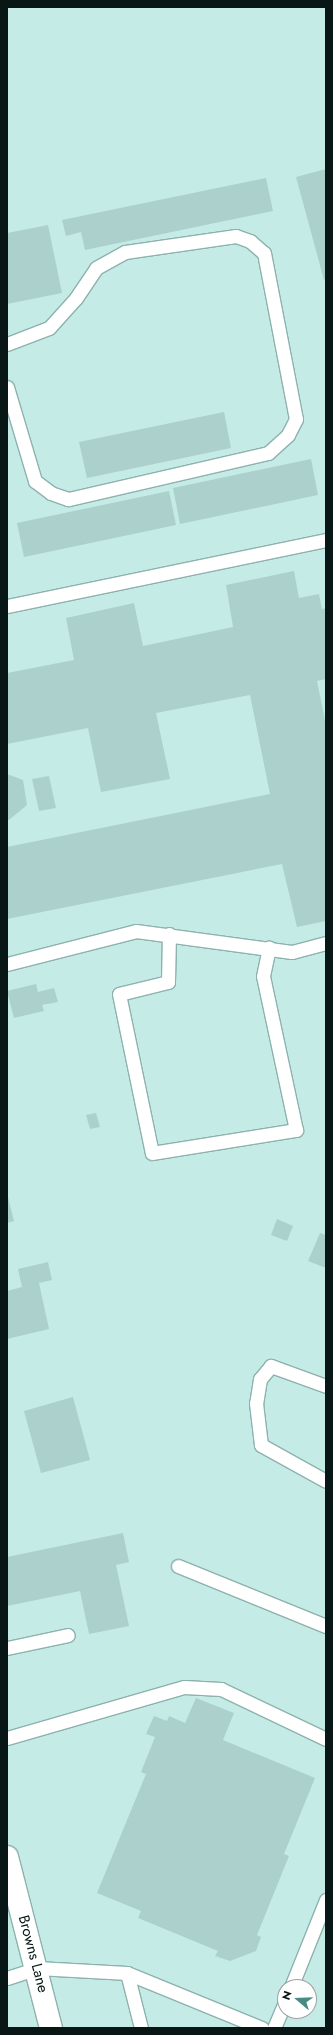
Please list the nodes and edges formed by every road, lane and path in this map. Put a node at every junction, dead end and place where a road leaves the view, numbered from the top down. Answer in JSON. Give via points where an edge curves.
{"nodes":[{"id":1,"x":7,"y":344,"type":"edge"},
{"id":2,"x":7,"y":387,"type":"edge"},
{"id":3,"x":326,"y":540,"type":"edge"},
{"id":4,"x":7,"y":606,"type":"edge"},
{"id":5,"x":169,"y":934,"type":"junction"},
{"id":6,"x":326,"y":943,"type":"edge"},
{"id":7,"x":269,"y":948,"type":"junction"},
{"id":8,"x":7,"y":964,"type":"edge"},
{"id":9,"x":326,"y":1386,"type":"edge"},
{"id":10,"x":326,"y":1481,"type":"edge"},
{"id":11,"x":178,"y":1566,"type":"dead end"},
{"id":12,"x":326,"y":1626,"type":"edge"},
{"id":13,"x":68,"y":1635,"type":"dead end"},
{"id":14,"x":7,"y":1648,"type":"edge"},
{"id":15,"x":7,"y":1738,"type":"edge"},
{"id":16,"x":326,"y":1739,"type":"edge"},
{"id":17,"x":7,"y":1857,"type":"edge"},
{"id":18,"x":326,"y":1900,"type":"edge"},
{"id":19,"x":37,"y":1968,"type":"junction"},
{"id":20,"x":127,"y":1973,"type":"junction"},
{"id":21,"x":7,"y":1978,"type":"edge"},
{"id":22,"x":294,"y":1979,"type":"edge"},
{"id":23,"x":52,"y":2028,"type":"edge"},
{"id":24,"x":141,"y":2028,"type":"edge"},
{"id":25,"x":262,"y":2028,"type":"edge"}],
"edges":[{"from":1,"to":2,"type":"lane","via":[[49,328],[76,298],[96,268],[125,252],[236,236],[250,241],[264,253],[296,419],[288,436],[268,453],[68,499],[52,493],[36,481]]},
{"from":3,"to":4,"type":"lane"},
{"from":5,"to":7,"type":"lane"},
{"from":5,"to":7,"type":"lane","via":[[168,982],[119,994],[152,1153],[296,1130],[263,976]]},
{"from":5,"to":8,"type":"lane","via":[[136,931]]},
{"from":6,"to":7,"type":"lane","via":[[292,952]]},
{"from":9,"to":10,"type":"lane","via":[[271,1366],[260,1379],[256,1403],[261,1445]]},
{"from":11,"to":12,"type":"lane"},
{"from":13,"to":14,"type":"lane"},
{"from":15,"to":16,"type":"lane","via":[[184,1687],[221,1689]]},
{"from":17,"to":19,"type":"street","name":"Browns Lane"},
{"from":18,"to":22,"type":"lane"},
{"from":19,"to":20,"type":"lane"},
{"from":19,"to":21,"type":"lane"},
{"from":19,"to":23,"type":"street","name":"Browns Lane"},
{"from":20,"to":24,"type":"lane"},
{"from":20,"to":25,"type":"lane"}]}
